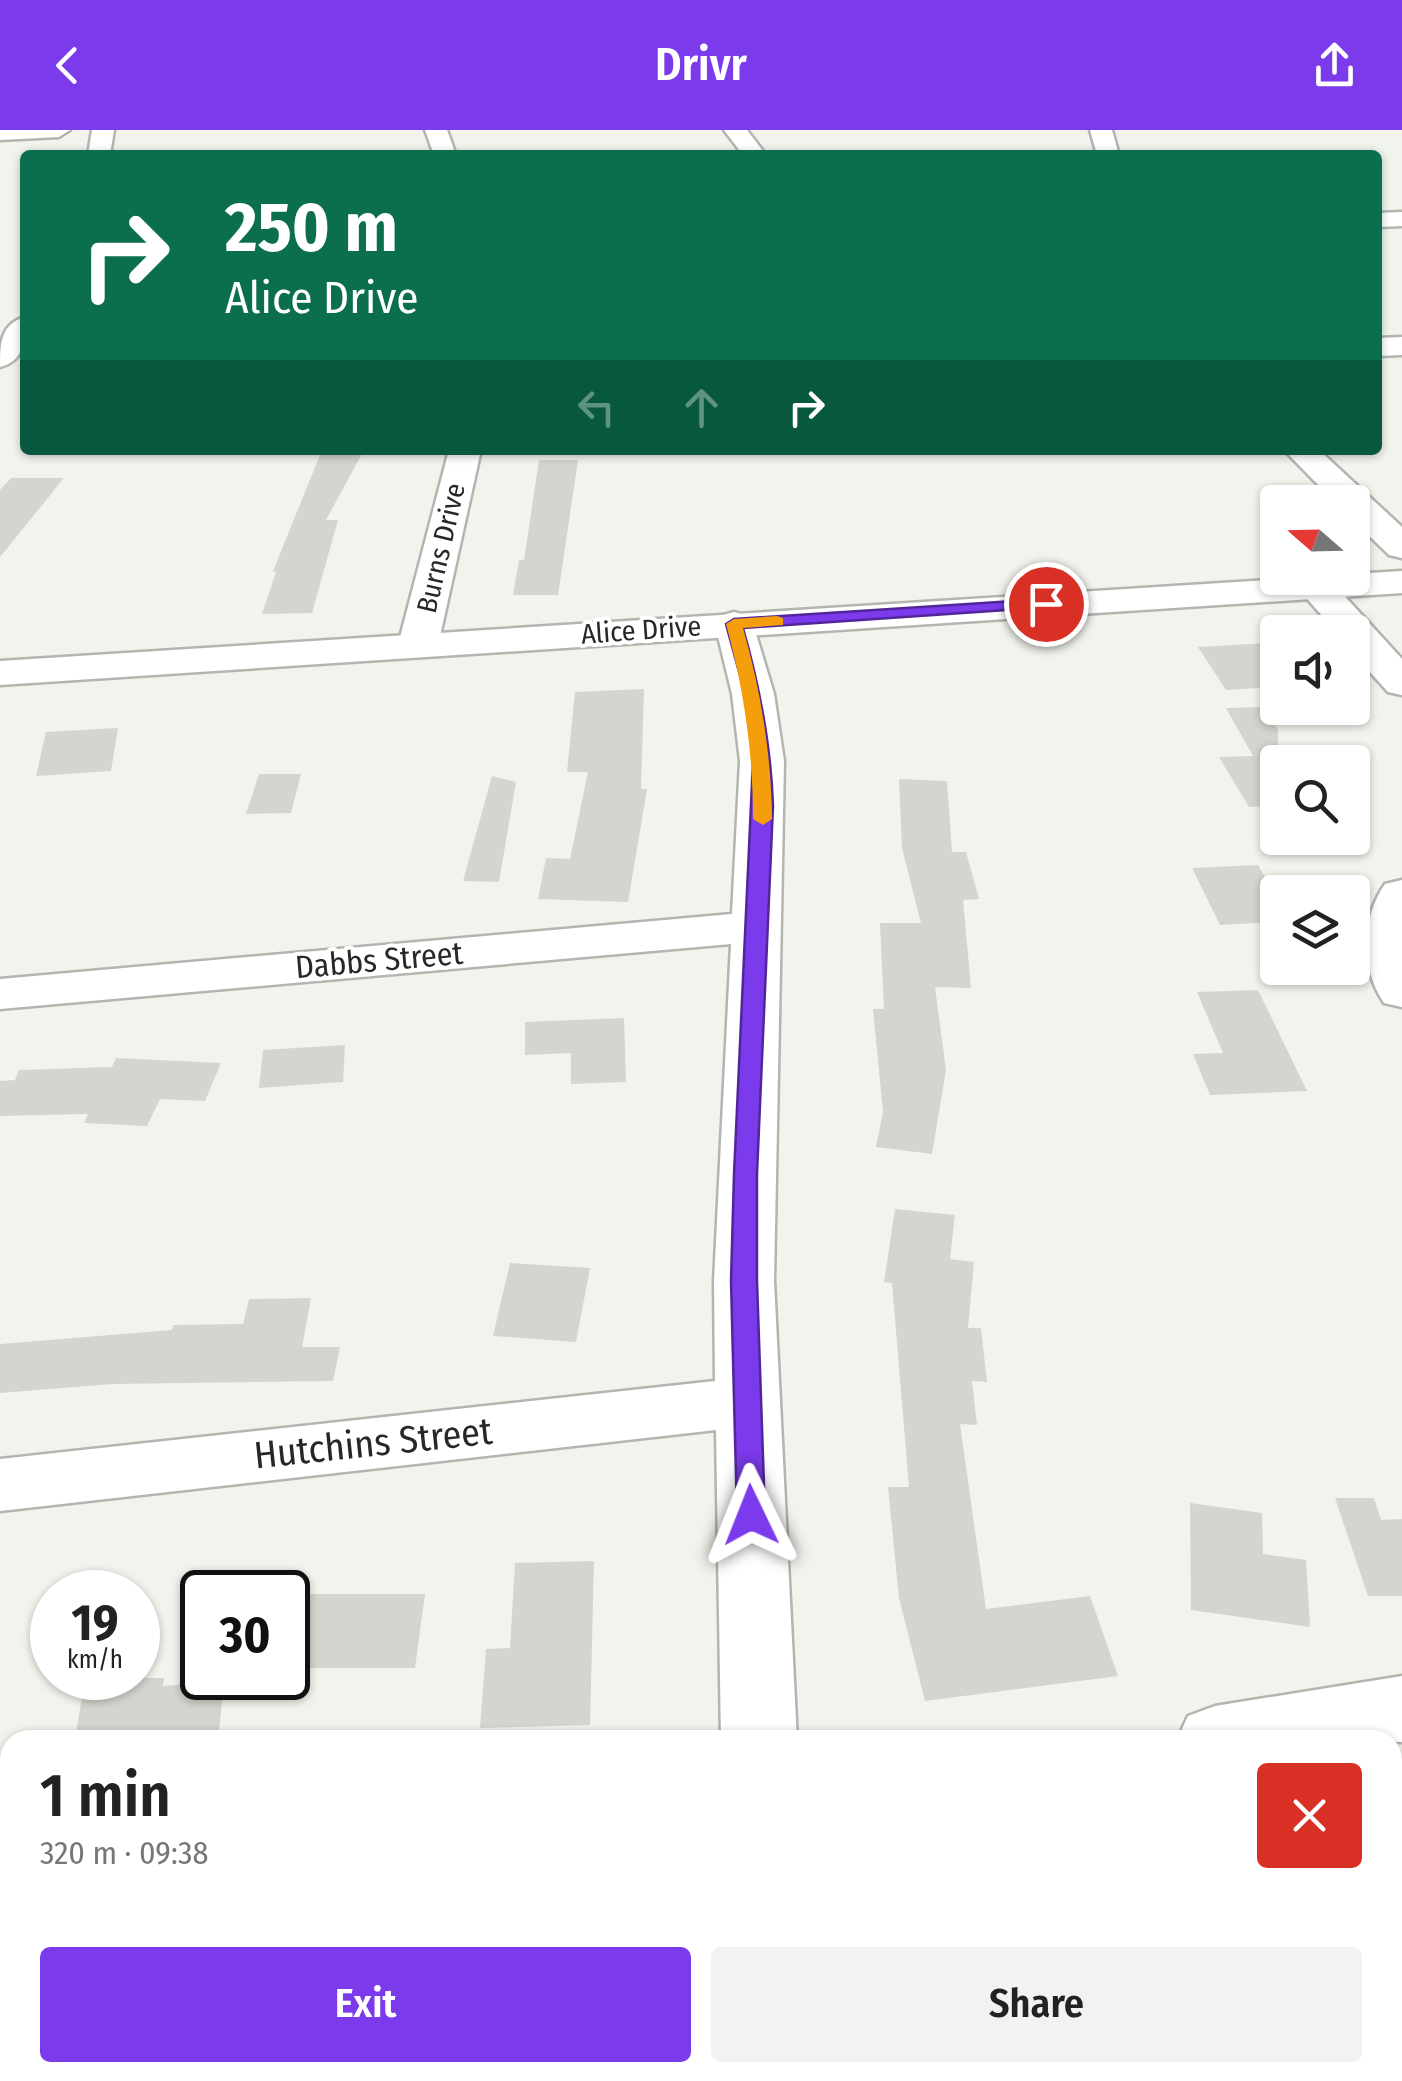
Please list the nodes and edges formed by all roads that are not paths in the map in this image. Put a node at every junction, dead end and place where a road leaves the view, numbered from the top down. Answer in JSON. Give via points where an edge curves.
{"nodes":[{"id":1,"x":59,"y":130,"type":"edge"},
{"id":2,"x":734,"y":130,"type":"edge"},
{"id":3,"x":0,"y":133,"type":"edge"},
{"id":4,"x":751,"y":150,"type":"edge"},
{"id":5,"x":20,"y":332,"type":"edge"},
{"id":6,"x":0,"y":358,"type":"edge"},
{"id":7,"x":464,"y":455,"type":"edge"},
{"id":8,"x":1305,"y":455,"type":"edge"},
{"id":9,"x":1402,"y":547,"type":"edge"},
{"id":10,"x":1402,"y":582,"type":"edge"},
{"id":11,"x":1370,"y":584,"type":"edge"},
{"id":12,"x":1260,"y":591,"type":"edge"},
{"id":13,"x":1323,"y":595,"type":"edge"},
{"id":14,"x":734,"y":624,"type":"junction"},
{"id":15,"x":418,"y":645,"type":"junction"},
{"id":16,"x":0,"y":673,"type":"edge"},
{"id":17,"x":1402,"y":683,"type":"edge"},
{"id":18,"x":1402,"y":894,"type":"edge"},
{"id":19,"x":757,"y":927,"type":"junction"},
{"id":20,"x":1402,"y":992,"type":"edge"},
{"id":21,"x":0,"y":994,"type":"edge"},
{"id":22,"x":746,"y":1402,"type":"junction"},
{"id":23,"x":0,"y":1484,"type":"edge"},
{"id":24,"x":1402,"y":1709,"type":"edge"},
{"id":25,"x":759,"y":1730,"type":"edge"},
{"id":26,"x":1276,"y":1730,"type":"edge"}],
"edges":[{"from":1,"to":3,"type":"street"},
{"from":2,"to":4,"type":"street"},
{"from":5,"to":6,"type":"street"},
{"from":7,"to":15,"type":"street","name":"Burns Drive"},
{"from":8,"to":9,"type":"street"},
{"from":10,"to":11,"type":"street","name":"Alice Drive"},
{"from":12,"to":14,"type":"street","name":"Alice Drive"},
{"from":13,"to":17,"type":"street"},
{"from":14,"to":15,"type":"street","name":"Alice Drive"},
{"from":14,"to":19,"type":"street","via":[[762,761]]},
{"from":15,"to":16,"type":"street","name":"Alice Drive"},
{"from":18,"to":20,"type":"street","via":[[1393,917],[1392,963]]},
{"from":19,"to":21,"type":"street","name":"Dabbs Street"},
{"from":19,"to":22,"type":"street","via":[[746,1174]]},
{"from":22,"to":23,"type":"street","name":"Hutchins Street"},
{"from":22,"to":25,"type":"street"},
{"from":24,"to":26,"type":"street"}]}
